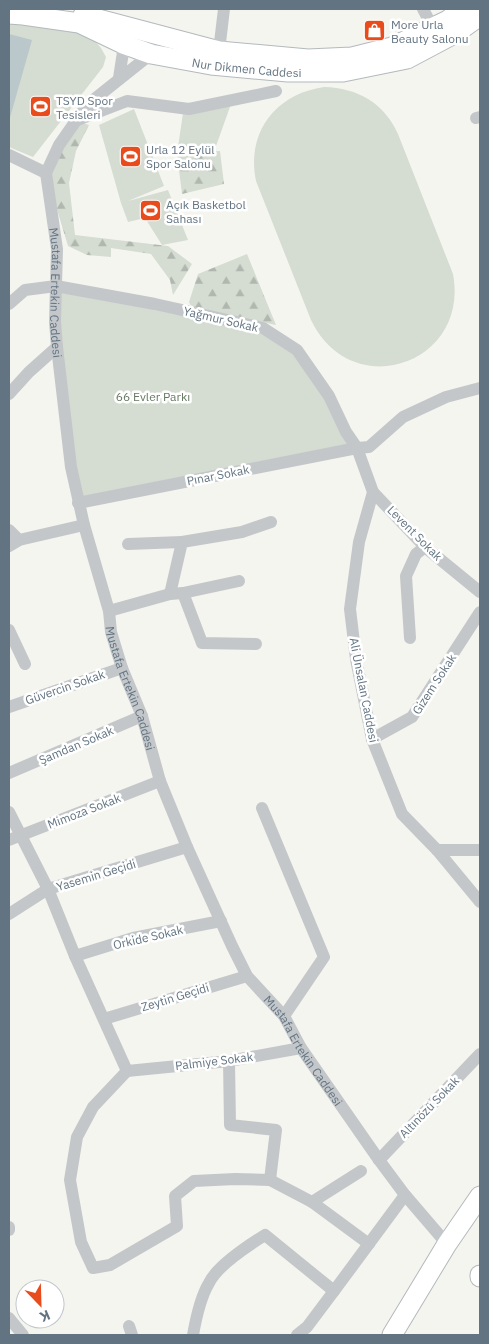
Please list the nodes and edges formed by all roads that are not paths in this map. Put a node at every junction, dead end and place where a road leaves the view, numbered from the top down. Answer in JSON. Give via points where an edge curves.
{"nodes":[{"id":1,"x":62,"y":9,"type":"edge"},
{"id":2,"x":224,"y":9,"type":"edge"},
{"id":3,"x":423,"y":9,"type":"edge"},
{"id":4,"x":463,"y":9,"type":"edge"},
{"id":5,"x":9,"y":14,"type":"edge"},
{"id":6,"x":480,"y":16,"type":"edge"},
{"id":7,"x":433,"y":28,"type":"junction"},
{"id":8,"x":154,"y":34,"type":"junction"},
{"id":9,"x":126,"y":35,"type":"junction"},
{"id":10,"x":219,"y":51,"type":"junction"},
{"id":11,"x":150,"y":54,"type":"junction"},
{"id":12,"x":119,"y":78,"type":"junction"},
{"id":13,"x":276,"y":91,"type":"dead end"},
{"id":14,"x":75,"y":121,"type":"junction"},
{"id":15,"x":9,"y":155,"type":"edge"},
{"id":16,"x":46,"y":173,"type":"junction"},
{"id":17,"x":56,"y":286,"type":"junction"},
{"id":18,"x":9,"y":304,"type":"edge"},
{"id":19,"x":57,"y":347,"type":"junction"},
{"id":20,"x":480,"y":388,"type":"edge"},
{"id":21,"x":9,"y":394,"type":"edge"},
{"id":22,"x":357,"y":448,"type":"junction"},
{"id":23,"x":373,"y":492,"type":"junction"},
{"id":24,"x":78,"y":503,"type":"junction"},
{"id":25,"x":271,"y":522,"type":"dead end"},
{"id":26,"x":84,"y":525,"type":"junction"},
{"id":27,"x":9,"y":530,"type":"edge"},
{"id":28,"x":182,"y":542,"type":"junction"},
{"id":29,"x":14,"y":543,"type":"edge"},
{"id":30,"x":128,"y":544,"type":"dead end"},
{"id":31,"x":425,"y":547,"type":"junction"},
{"id":32,"x":239,"y":581,"type":"dead end"},
{"id":33,"x":480,"y":592,"type":"edge"},
{"id":34,"x":183,"y":593,"type":"junction"},
{"id":35,"x":170,"y":594,"type":"junction"},
{"id":36,"x":110,"y":611,"type":"junction"},
{"id":37,"x":480,"y":612,"type":"edge"},
{"id":38,"x":9,"y":630,"type":"edge"},
{"id":39,"x":410,"y":638,"type":"dead end"},
{"id":40,"x":256,"y":644,"type":"dead end"},
{"id":41,"x":25,"y":664,"type":"dead end"},
{"id":42,"x":122,"y":668,"type":"junction"},
{"id":43,"x":9,"y":707,"type":"edge"},
{"id":44,"x":142,"y":716,"type":"junction"},
{"id":45,"x":372,"y":739,"type":"junction"},
{"id":46,"x":9,"y":773,"type":"edge"},
{"id":47,"x":160,"y":781,"type":"junction"},
{"id":48,"x":262,"y":808,"type":"dead end"},
{"id":49,"x":9,"y":812,"type":"edge"},
{"id":50,"x":21,"y":834,"type":"junction"},
{"id":51,"x":9,"y":840,"type":"edge"},
{"id":52,"x":187,"y":847,"type":"junction"},
{"id":53,"x":437,"y":850,"type":"junction"},
{"id":54,"x":480,"y":850,"type":"edge"},
{"id":55,"x":48,"y":889,"type":"junction"},
{"id":56,"x":480,"y":902,"type":"edge"},
{"id":57,"x":9,"y":914,"type":"edge"},
{"id":58,"x":221,"y":921,"type":"junction"},
{"id":59,"x":75,"y":956,"type":"junction"},
{"id":60,"x":247,"y":976,"type":"junction"},
{"id":61,"x":284,"y":1016,"type":"junction"},
{"id":62,"x":104,"y":1019,"type":"junction"},
{"id":63,"x":301,"y":1048,"type":"junction"},
{"id":64,"x":480,"y":1054,"type":"edge"},
{"id":65,"x":229,"y":1060,"type":"junction"},
{"id":66,"x":127,"y":1071,"type":"junction"},
{"id":67,"x":379,"y":1160,"type":"junction"},
{"id":68,"x":361,"y":1171,"type":"dead end"},
{"id":69,"x":270,"y":1180,"type":"junction"},
{"id":70,"x":404,"y":1195,"type":"junction"},
{"id":71,"x":480,"y":1198,"type":"edge"},
{"id":72,"x":312,"y":1202,"type":"junction"},
{"id":73,"x":369,"y":1244,"type":"junction"},
{"id":74,"x":447,"y":1244,"type":"junction"},
{"id":75,"x":334,"y":1291,"type":"junction"},
{"id":76,"x":9,"y":1318,"type":"edge"},
{"id":77,"x":23,"y":1335,"type":"edge"},
{"id":78,"x":193,"y":1335,"type":"edge"},
{"id":79,"x":298,"y":1335,"type":"edge"},
{"id":80,"x":392,"y":1335,"type":"edge"}],
"edges":[{"from":1,"to":9,"type":"main road","name":"Nur Dikmen Caddesi"},
{"from":2,"to":10,"type":"street"},
{"from":3,"to":7,"type":"street"},
{"from":4,"to":7,"type":"main road","name":"Nur Dikmen Caddesi"},
{"from":5,"to":9,"type":"main road","name":"Nur Dikmen Caddesi","via":[[78,23]]},
{"from":6,"to":11,"type":"main road","name":"Nur Dikmen Caddesi","via":[[407,59],[343,72],[288,72],[211,65]]},
{"from":7,"to":10,"type":"main road","name":"Nur Dikmen Caddesi","via":[[392,47],[352,57],[308,59]]},
{"from":8,"to":9,"type":"main road","name":"Nur Dikmen Caddesi"},
{"from":8,"to":10,"type":"main road","name":"Nur Dikmen Caddesi"},
{"from":8,"to":11,"type":"street"},
{"from":9,"to":11,"type":"main road","name":"Nur Dikmen Caddesi"},
{"from":9,"to":12,"type":"street"},
{"from":11,"to":12,"type":"street"},
{"from":12,"to":14,"type":"street","via":[[87,105]]},
{"from":13,"to":14,"type":"street","via":[[189,108],[127,100]]},
{"from":14,"to":16,"type":"street"},
{"from":15,"to":16,"type":"street"},
{"from":16,"to":17,"type":"street","name":"Mustafa Ertekin Caddesi","via":[[57,249]]},
{"from":17,"to":18,"type":"street","name":"Yağmur Sokak","via":[[25,290]]},
{"from":17,"to":19,"type":"street","name":"Mustafa Ertekin Caddesi"},
{"from":17,"to":22,"type":"street","name":"Yağmur Sokak","via":[[262,328],[297,350],[329,396]]},
{"from":19,"to":21,"type":"street"},
{"from":19,"to":24,"type":"street","name":"Mustafa Ertekin Caddesi"},
{"from":20,"to":22,"type":"street","name":"Pınar Sokak","via":[[446,397],[403,417],[369,447]]},
{"from":22,"to":23,"type":"street"},
{"from":22,"to":24,"type":"street","name":"Pınar Sokak"},
{"from":23,"to":31,"type":"street","name":"Levent Sokak"},
{"from":23,"to":45,"type":"street","name":"Ali Ünsalan Caddesi","via":[[359,542],[350,609]]},
{"from":24,"to":26,"type":"street","name":"Mustafa Ertekin Caddesi"},
{"from":25,"to":28,"type":"street","via":[[242,532]]},
{"from":26,"to":29,"type":"street"},
{"from":26,"to":36,"type":"street","name":"Mustafa Ertekin Caddesi"},
{"from":27,"to":29,"type":"street"},
{"from":28,"to":30,"type":"street"},
{"from":28,"to":35,"type":"street"},
{"from":31,"to":33,"type":"street","name":"Levent Sokak"},
{"from":31,"to":39,"type":"street","via":[[416,554],[406,576]]},
{"from":32,"to":34,"type":"street"},
{"from":34,"to":35,"type":"street"},
{"from":34,"to":40,"type":"street","via":[[202,643]]},
{"from":35,"to":36,"type":"street"},
{"from":36,"to":42,"type":"street","name":"Mustafa Ertekin Caddesi","via":[[111,632]]},
{"from":37,"to":45,"type":"street","name":"Gizem Sokak","via":[[412,717]]},
{"from":38,"to":41,"type":"street"},
{"from":42,"to":43,"type":"street","name":"Güvercin Sokak"},
{"from":42,"to":44,"type":"street","name":"Mustafa Ertekin Caddesi"},
{"from":44,"to":46,"type":"street","name":"Şamdan Sokak"},
{"from":44,"to":47,"type":"street","name":"Mustafa Ertekin Caddesi"},
{"from":45,"to":53,"type":"street","name":"Ali Ünsalan Caddesi","via":[[402,814]]},
{"from":47,"to":50,"type":"street","name":"Mimoza Sokak"},
{"from":47,"to":52,"type":"street","name":"Mustafa Ertekin Caddesi"},
{"from":48,"to":61,"type":"street","via":[[324,957]]},
{"from":49,"to":50,"type":"street"},
{"from":50,"to":51,"type":"street","name":"Mimoza Sokak"},
{"from":50,"to":55,"type":"street"},
{"from":52,"to":55,"type":"street","name":"Yasemin Geçidi"},
{"from":52,"to":58,"type":"street","name":"Mustafa Ertekin Caddesi"},
{"from":53,"to":54,"type":"street"},
{"from":53,"to":56,"type":"street","name":"Ali Ünsalan Caddesi"},
{"from":55,"to":57,"type":"street","name":"Yasemin Geçidi"},
{"from":55,"to":59,"type":"street"},
{"from":58,"to":59,"type":"street","name":"Orkide Sokak","via":[[133,938]]},
{"from":58,"to":60,"type":"street","name":"Mustafa Ertekin Caddesi"},
{"from":59,"to":62,"type":"street"},
{"from":60,"to":61,"type":"street","name":"Mustafa Ertekin Caddesi"},
{"from":60,"to":62,"type":"street","name":"Zeytin Geçidi"},
{"from":61,"to":63,"type":"street","name":"Mustafa Ertekin Caddesi"},
{"from":62,"to":66,"type":"street"},
{"from":63,"to":65,"type":"street","name":"Palmiye Sokak"},
{"from":63,"to":67,"type":"street","name":"Mustafa Ertekin Caddesi"},
{"from":64,"to":67,"type":"street","name":"Altınözü Sokak"},
{"from":65,"to":66,"type":"street","name":"Palmiye Sokak"},
{"from":65,"to":69,"type":"street","via":[[230,1125],[276,1130]]},
{"from":66,"to":69,"type":"street","via":[[92,1107],[77,1137],[70,1180],[81,1242],[93,1268],[110,1265],[177,1226],[175,1196],[194,1181]]},
{"from":67,"to":70,"type":"street","name":"Mustafa Ertekin Caddesi"},
{"from":68,"to":72,"type":"street"},
{"from":69,"to":72,"type":"street"},
{"from":70,"to":73,"type":"street"},
{"from":70,"to":74,"type":"street","name":"Mustafa Ertekin Caddesi"},
{"from":71,"to":74,"type":"main road"},
{"from":72,"to":73,"type":"street"},
{"from":73,"to":75,"type":"street"},
{"from":74,"to":80,"type":"main road"},
{"from":75,"to":78,"type":"street","via":[[265,1235],[226,1264],[209,1282]]},
{"from":75,"to":79,"type":"street"},
{"from":76,"to":77,"type":"street"}]}
